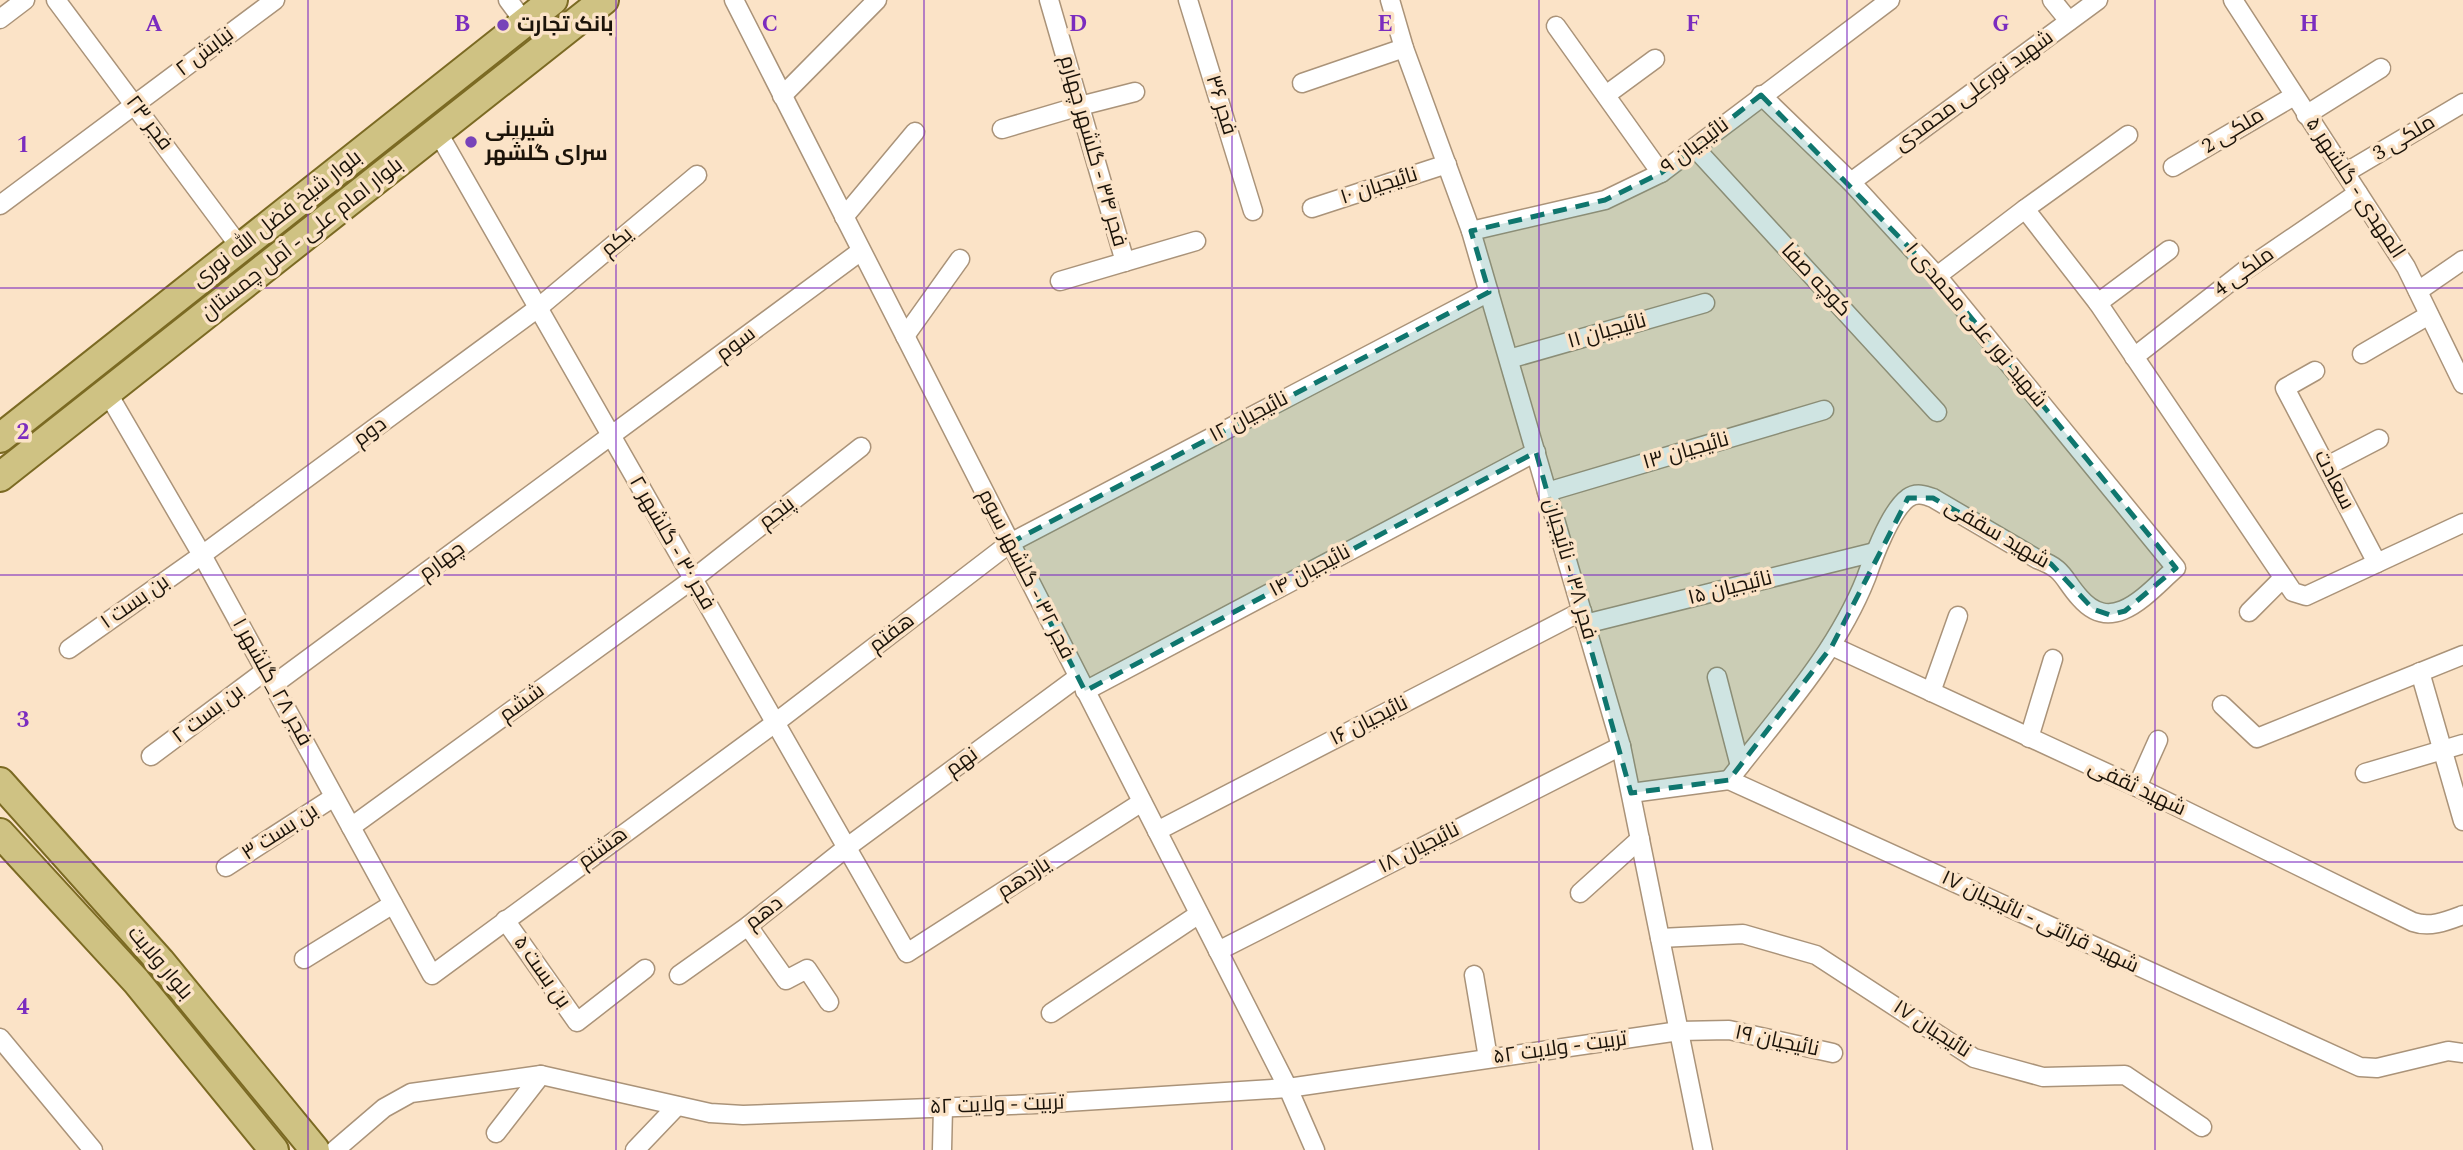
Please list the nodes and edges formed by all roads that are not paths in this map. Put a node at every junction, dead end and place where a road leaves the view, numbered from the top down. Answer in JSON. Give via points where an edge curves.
{"nodes":[{"id":1,"x":24,"y":0,"type":"edge"},
{"id":2,"x":56,"y":0,"type":"edge"},
{"id":3,"x":275,"y":0,"type":"edge"},
{"id":4,"x":508,"y":0,"type":"edge"},
{"id":5,"x":553,"y":0,"type":"edge"},
{"id":6,"x":604,"y":0,"type":"edge"},
{"id":7,"x":734,"y":0,"type":"edge"},
{"id":8,"x":877,"y":0,"type":"edge"},
{"id":9,"x":1049,"y":0,"type":"edge"},
{"id":10,"x":1188,"y":0,"type":"edge"},
{"id":11,"x":1390,"y":0,"type":"edge"},
{"id":12,"x":1890,"y":0,"type":"edge"},
{"id":13,"x":2052,"y":0,"type":"edge"},
{"id":14,"x":2098,"y":0,"type":"edge"},
{"id":15,"x":2233,"y":0,"type":"edge"},
{"id":16,"x":0,"y":19,"type":"edge"},
{"id":17,"x":2069,"y":21,"type":"junction"},
{"id":18,"x":525,"y":23,"type":"junction"},
{"id":19,"x":1556,"y":26,"type":"dead end"},
{"id":20,"x":1404,"y":48,"type":"junction"},
{"id":21,"x":1655,"y":59,"type":"dead end"},
{"id":22,"x":2381,"y":68,"type":"dead end"},
{"id":23,"x":1301,"y":83,"type":"dead end"},
{"id":24,"x":1135,"y":92,"type":"dead end"},
{"id":25,"x":1606,"y":95,"type":"junction"},
{"id":26,"x":1761,"y":95,"type":"junction"},
{"id":27,"x":782,"y":96,"type":"junction"},
{"id":28,"x":2294,"y":96,"type":"junction"},
{"id":29,"x":2463,"y":103,"type":"edge"},
{"id":30,"x":136,"y":105,"type":"junction"},
{"id":31,"x":1080,"y":106,"type":"junction"},
{"id":32,"x":2306,"y":115,"type":"junction"},
{"id":33,"x":1002,"y":129,"type":"dead end"},
{"id":34,"x":437,"y":131,"type":"junction"},
{"id":35,"x":915,"y":132,"type":"dead end"},
{"id":36,"x":2128,"y":135,"type":"dead end"},
{"id":37,"x":1695,"y":148,"type":"junction"},
{"id":38,"x":1447,"y":164,"type":"junction"},
{"id":39,"x":2173,"y":167,"type":"dead end"},
{"id":40,"x":1661,"y":173,"type":"junction"},
{"id":41,"x":2345,"y":173,"type":"junction"},
{"id":42,"x":696,"y":175,"type":"dead end"},
{"id":43,"x":1851,"y":182,"type":"junction"},
{"id":44,"x":2358,"y":193,"type":"junction"},
{"id":45,"x":0,"y":205,"type":"edge"},
{"id":46,"x":1312,"y":208,"type":"dead end"},
{"id":47,"x":2025,"y":209,"type":"junction"},
{"id":48,"x":1253,"y":211,"type":"dead end"},
{"id":49,"x":844,"y":217,"type":"junction"},
{"id":50,"x":1471,"y":231,"type":"junction"},
{"id":51,"x":1196,"y":241,"type":"dead end"},
{"id":52,"x":240,"y":247,"type":"junction"},
{"id":53,"x":2169,"y":250,"type":"dead end"},
{"id":54,"x":861,"y":251,"type":"junction"},
{"id":55,"x":961,"y":260,"type":"dead end"},
{"id":56,"x":2463,"y":260,"type":"edge"},
{"id":57,"x":1125,"y":262,"type":"junction"},
{"id":58,"x":1937,"y":276,"type":"junction"},
{"id":59,"x":1060,"y":281,"type":"dead end"},
{"id":60,"x":2418,"y":291,"type":"junction"},
{"id":61,"x":1489,"y":292,"type":"junction"},
{"id":62,"x":1705,"y":303,"type":"dead end"},
{"id":63,"x":2098,"y":303,"type":"junction"},
{"id":64,"x":538,"y":308,"type":"junction"},
{"id":65,"x":2429,"y":316,"type":"junction"},
{"id":66,"x":905,"y":337,"type":"junction"},
{"id":67,"x":2362,"y":354,"type":"dead end"},
{"id":68,"x":2134,"y":356,"type":"junction"},
{"id":69,"x":1509,"y":359,"type":"junction"},
{"id":70,"x":2315,"y":371,"type":"dead end"},
{"id":71,"x":2463,"y":384,"type":"edge"},
{"id":72,"x":107,"y":392,"type":"junction"},
{"id":73,"x":36,"y":410,"type":"junction"},
{"id":74,"x":1824,"y":410,"type":"dead end"},
{"id":75,"x":1937,"y":412,"type":"dead end"},
{"id":76,"x":53,"y":435,"type":"junction"},
{"id":77,"x":611,"y":436,"type":"junction"},
{"id":78,"x":0,"y":438,"type":"edge"},
{"id":79,"x":2379,"y":439,"type":"dead end"},
{"id":80,"x":861,"y":447,"type":"dead end"},
{"id":81,"x":1536,"y":452,"type":"junction"},
{"id":82,"x":0,"y":465,"type":"edge"},
{"id":83,"x":2327,"y":466,"type":"junction"},
{"id":84,"x":0,"y":475,"type":"edge"},
{"id":85,"x":1547,"y":492,"type":"junction"},
{"id":86,"x":2463,"y":523,"type":"edge"},
{"id":87,"x":1010,"y":543,"type":"junction"},
{"id":88,"x":1875,"y":552,"type":"junction"},
{"id":89,"x":202,"y":555,"type":"junction"},
{"id":90,"x":2377,"y":564,"type":"junction"},
{"id":91,"x":2176,"y":568,"type":"joint"},
{"id":92,"x":2283,"y":578,"type":"junction"},
{"id":93,"x":693,"y":579,"type":"junction"},
{"id":94,"x":2249,"y":612,"type":"dead end"},
{"id":95,"x":1958,"y":616,"type":"dead end"},
{"id":96,"x":1584,"y":617,"type":"junction"},
{"id":97,"x":1832,"y":646,"type":"junction"},
{"id":98,"x":69,"y":649,"type":"dead end"},
{"id":99,"x":2463,"y":655,"type":"edge"},
{"id":100,"x":2053,"y":659,"type":"dead end"},
{"id":101,"x":2420,"y":672,"type":"junction"},
{"id":102,"x":1717,"y":677,"type":"dead end"},
{"id":103,"x":269,"y":678,"type":"junction"},
{"id":104,"x":1082,"y":684,"type":"junction"},
{"id":105,"x":1931,"y":692,"type":"junction"},
{"id":106,"x":2222,"y":705,"type":"dead end"},
{"id":107,"x":775,"y":723,"type":"junction"},
{"id":108,"x":2029,"y":738,"type":"junction"},
{"id":109,"x":2158,"y":740,"type":"dead end"},
{"id":110,"x":2463,"y":744,"type":"edge"},
{"id":111,"x":1621,"y":746,"type":"junction"},
{"id":112,"x":2443,"y":750,"type":"junction"},
{"id":113,"x":151,"y":756,"type":"dead end"},
{"id":114,"x":1734,"y":773,"type":"junction"},
{"id":115,"x":2365,"y":774,"type":"dead end"},
{"id":116,"x":0,"y":782,"type":"edge"},
{"id":117,"x":2137,"y":788,"type":"junction"},
{"id":118,"x":1631,"y":793,"type":"junction"},
{"id":119,"x":334,"y":797,"type":"junction"},
{"id":120,"x":1142,"y":802,"type":"junction"},
{"id":121,"x":2463,"y":821,"type":"edge"},
{"id":122,"x":351,"y":827,"type":"junction"},
{"id":123,"x":1157,"y":831,"type":"junction"},
{"id":124,"x":0,"y":833,"type":"edge"},
{"id":125,"x":1640,"y":839,"type":"junction"},
{"id":126,"x":846,"y":848,"type":"junction"},
{"id":127,"x":226,"y":867,"type":"dead end"},
{"id":128,"x":1580,"y":893,"type":"dead end"},
{"id":129,"x":393,"y":904,"type":"junction"},
{"id":130,"x":1199,"y":914,"type":"junction"},
{"id":131,"x":2463,"y":915,"type":"edge"},
{"id":132,"x":505,"y":920,"type":"junction"},
{"id":133,"x":748,"y":926,"type":"junction"},
{"id":134,"x":1660,"y":938,"type":"junction"},
{"id":135,"x":1218,"y":951,"type":"junction"},
{"id":136,"x":907,"y":954,"type":"joint"},
{"id":137,"x":304,"y":959,"type":"dead end"},
{"id":138,"x":645,"y":969,"type":"dead end"},
{"id":139,"x":432,"y":975,"type":"joint"},
{"id":140,"x":679,"y":975,"type":"dead end"},
{"id":141,"x":1474,"y":975,"type":"dead end"},
{"id":142,"x":829,"y":1002,"type":"dead end"},
{"id":143,"x":1051,"y":1013,"type":"dead end"},
{"id":144,"x":1679,"y":1031,"type":"junction"},
{"id":145,"x":0,"y":1038,"type":"edge"},
{"id":146,"x":2456,"y":1052,"type":"edge"},
{"id":147,"x":1833,"y":1053,"type":"dead end"},
{"id":148,"x":1488,"y":1058,"type":"junction"},
{"id":149,"x":541,"y":1075,"type":"junction"},
{"id":150,"x":1287,"y":1088,"type":"junction"},
{"id":151,"x":677,"y":1106,"type":"junction"},
{"id":152,"x":943,"y":1107,"type":"junction"},
{"id":153,"x":2202,"y":1127,"type":"dead end"},
{"id":154,"x":496,"y":1133,"type":"dead end"},
{"id":155,"x":93,"y":1150,"type":"edge"},
{"id":156,"x":274,"y":1150,"type":"edge"},
{"id":157,"x":315,"y":1150,"type":"edge"},
{"id":158,"x":335,"y":1150,"type":"edge"},
{"id":159,"x":635,"y":1150,"type":"edge"},
{"id":160,"x":942,"y":1150,"type":"edge"},
{"id":161,"x":1315,"y":1150,"type":"edge"},
{"id":162,"x":1703,"y":1150,"type":"edge"}],
"edges":[{"from":1,"to":16,"type":"street"},
{"from":2,"to":30,"type":"street","name":"فجر ۲۳"},
{"from":3,"to":30,"type":"street","name":"نیایش ۲"},
{"from":4,"to":18,"type":"street"},
{"from":5,"to":18,"type":"main road","name":"بلوار شیخ فضل الله نوری"},
{"from":6,"to":34,"type":"main road","name":"بلوار امام علی - آمل چمستان"},
{"from":7,"to":27,"type":"street","name":"فجر ۳۲ - گلشهر سوم"},
{"from":8,"to":27,"type":"street"},
{"from":9,"to":31,"type":"street","name":"فجر ۳۴ - گلشهر چهارم"},
{"from":10,"to":48,"type":"street","name":"فجر ۳۶"},
{"from":11,"to":20,"type":"street","name":"فجر ۳۸ - نائیجیان"},
{"from":12,"to":26,"type":"street","name":"نائیجیان ۹"},
{"from":13,"to":17,"type":"street"},
{"from":14,"to":17,"type":"street","name":"شهید نورعلی محمدی"},
{"from":15,"to":28,"type":"street","name":"المهدی - گلشهر ۵"},
{"from":17,"to":43,"type":"street","name":"شهید نورعلی محمدی"},
{"from":18,"to":52,"type":"main road","name":"بلوار شیخ فضل الله نوری"},
{"from":19,"to":25,"type":"street"},
{"from":20,"to":23,"type":"street"},
{"from":20,"to":38,"type":"street","name":"فجر ۳۸ - نائیجیان"},
{"from":21,"to":25,"type":"street"},
{"from":22,"to":32,"type":"street"},
{"from":24,"to":31,"type":"street"},
{"from":25,"to":40,"type":"street"},
{"from":26,"to":37,"type":"street","name":"نائیجیان ۹"},
{"from":26,"to":43,"type":"street","name":"شهید نور علی محمدی ۱"},
{"from":27,"to":49,"type":"street","name":"فجر ۳۲ - گلشهر سوم"},
{"from":28,"to":32,"type":"street","name":"المهدی - گلشهر ۵"},
{"from":28,"to":39,"type":"street","name":"ملکی 2"},
{"from":29,"to":41,"type":"street","name":"ملکی 3"},
{"from":30,"to":45,"type":"street","name":"نیایش ۲"},
{"from":30,"to":52,"type":"street","name":"فجر ۲۳"},
{"from":31,"to":33,"type":"street"},
{"from":31,"to":57,"type":"street","name":"فجر ۳۴ - گلشهر چهارم"},
{"from":32,"to":41,"type":"street","name":"المهدی - گلشهر ۵"},
{"from":34,"to":64,"type":"street","name":"فجر ۳۰ - گلشهر ۲"},
{"from":34,"to":72,"type":"main road","name":"بلوار امام علی - آمل چمستان"},
{"from":35,"to":49,"type":"street"},
{"from":36,"to":47,"type":"street"},
{"from":37,"to":40,"type":"street","name":"نائیجیان ۹"},
{"from":37,"to":75,"type":"street","name":"کوچه صفا"},
{"from":38,"to":46,"type":"street","name":"نائیجیان ۱۰"},
{"from":38,"to":50,"type":"street","name":"فجر ۳۸ - نائیجیان"},
{"from":40,"to":50,"type":"street","name":"نائیجیان ۹","via":[[1605,200]]},
{"from":41,"to":44,"type":"street","name":"المهدی - گلشهر ۵"},
{"from":42,"to":64,"type":"street","name":"یکم"},
{"from":43,"to":58,"type":"street","name":"شهید نور علی محمدی ۱"},
{"from":44,"to":60,"type":"street","name":"المهدی - گلشهر ۵"},
{"from":44,"to":68,"type":"street","name":"ملکی 4","via":[[2248,268]]},
{"from":47,"to":58,"type":"street"},
{"from":47,"to":63,"type":"street"},
{"from":49,"to":54,"type":"street","name":"فجر ۳۲ - گلشهر سوم"},
{"from":50,"to":61,"type":"street","name":"فجر ۳۸ - نائیجیان"},
{"from":51,"to":57,"type":"street"},
{"from":52,"to":73,"type":"main road","name":"بلوار شیخ فضل الله نوری"},
{"from":53,"to":63,"type":"street"},
{"from":54,"to":66,"type":"street","name":"فجر ۳۲ - گلشهر سوم"},
{"from":54,"to":77,"type":"street","name":"سوم"},
{"from":55,"to":66,"type":"street"},
{"from":56,"to":60,"type":"street"},
{"from":57,"to":59,"type":"street"},
{"from":58,"to":91,"type":"street","name":"شهید نور علی محمدی ۱"},
{"from":60,"to":65,"type":"street","name":"المهدی - گلشهر ۵"},
{"from":61,"to":69,"type":"street","name":"فجر ۳۸ - نائیجیان"},
{"from":61,"to":87,"type":"street","name":"نائیجیان ۱۲"},
{"from":62,"to":69,"type":"street","name":"نائیجیان ۱۱"},
{"from":63,"to":68,"type":"street"},
{"from":64,"to":77,"type":"street","name":"فجر ۳۰ - گلشهر ۲"},
{"from":64,"to":89,"type":"street","name":"دوم"},
{"from":65,"to":67,"type":"street"},
{"from":65,"to":71,"type":"street","name":"المهدی - گلشهر ۵"},
{"from":66,"to":87,"type":"street","name":"فجر ۳۲ - گلشهر سوم"},
{"from":68,"to":92,"type":"street"},
{"from":69,"to":81,"type":"street","name":"فجر ۳۸ - نائیجیان"},
{"from":70,"to":83,"type":"street","name":"سعادت","via":[[2285,388]]},
{"from":72,"to":76,"type":"main road","name":"بلوار امام علی - آمل چمستان"},
{"from":72,"to":89,"type":"street","name":"فجر ۲۸_گلشهر ۱"},
{"from":73,"to":76,"type":"main road","via":[[34,421]]},
{"from":73,"to":78,"type":"main road","name":"بلوار شیخ فضل الله نوری"},
{"from":74,"to":85,"type":"street","name":"نائیجیان ۱۳"},
{"from":76,"to":84,"type":"main road","name":"بلوار امام علی - آمل چمستان"},
{"from":77,"to":93,"type":"street","name":"فجر ۳۰ - گلشهر ۲"},
{"from":77,"to":103,"type":"street","name":"چهارم"},
{"from":79,"to":83,"type":"street"},
{"from":80,"to":93,"type":"street","name":"پنجم"},
{"from":81,"to":85,"type":"street","name":"فجر ۳۸ - نائیجیان"},
{"from":81,"to":104,"type":"street","name":"نائیجیان ۱۴"},
{"from":82,"to":84,"type":"main road"},
{"from":83,"to":90,"type":"street","name":"سعادت"},
{"from":85,"to":96,"type":"street","name":"فجر ۳۸ - نائیجیان"},
{"from":86,"to":90,"type":"street"},
{"from":87,"to":104,"type":"street","name":"فجر ۳۲ - گلشهر سوم"},
{"from":87,"to":107,"type":"street","name":"هفتم"},
{"from":88,"to":91,"type":"street","name":"شهید سقفی","via":[[1908,498],[1921,494],[2052,564],[2093,610],[2110,615],[2125,611]]},
{"from":88,"to":96,"type":"street","name":"نائیجیان ۱۵"},
{"from":88,"to":97,"type":"street","name":"شهید سقفی"},
{"from":89,"to":98,"type":"street","name":"بن بست ۱"},
{"from":89,"to":103,"type":"street","name":"فجر ۲۸_گلشهر ۱"},
{"from":90,"to":92,"type":"street","via":[[2306,596],[2293,592]]},
{"from":92,"to":94,"type":"street"},
{"from":93,"to":107,"type":"street","name":"فجر ۳۰ - گلشهر ۲"},
{"from":93,"to":122,"type":"street","name":"ششم"},
{"from":95,"to":105,"type":"street"},
{"from":96,"to":111,"type":"street","name":"فجر ۳۸ - نائیجیان"},
{"from":96,"to":123,"type":"street","name":"نائیجیان ۱۶"},
{"from":97,"to":105,"type":"street","name":"شهید ثقفی"},
{"from":97,"to":114,"type":"street","name":"شهید سقفی"},
{"from":99,"to":101,"type":"street"},
{"from":100,"to":108,"type":"street"},
{"from":101,"to":106,"type":"street","via":[[2257,738]]},
{"from":101,"to":112,"type":"street"},
{"from":102,"to":114,"type":"street"},
{"from":103,"to":113,"type":"street","name":"بن بست ۲"},
{"from":103,"to":119,"type":"street","name":"فجر ۲۸_گلشهر ۱"},
{"from":104,"to":120,"type":"street","name":"فجر ۳۲ - گلشهر سوم"},
{"from":104,"to":126,"type":"street","name":"نهم"},
{"from":105,"to":108,"type":"street","name":"شهید ثقفی"},
{"from":107,"to":126,"type":"street","name":"فجر ۳۰ - گلشهر ۲"},
{"from":107,"to":132,"type":"street","name":"هشتم"},
{"from":108,"to":117,"type":"street","name":"شهید ثقفی"},
{"from":109,"to":117,"type":"street"},
{"from":110,"to":112,"type":"street"},
{"from":111,"to":118,"type":"street","name":"فجر ۳۸ - نائیجیان"},
{"from":111,"to":135,"type":"street","name":"نائیجیان ۱۸"},
{"from":112,"to":115,"type":"street"},
{"from":112,"to":121,"type":"street"},
{"from":114,"to":118,"type":"street"},
{"from":114,"to":146,"type":"street","name":"شهید قرائتی - نائیجیان ۱۷","via":[[2360,1067],[2377,1068]]},
{"from":116,"to":157,"type":"main road","name":"بلوار ولایت","via":[[160,961]]},
{"from":117,"to":131,"type":"street","name":"شهید ثقفی","via":[[2413,922],[2441,923]]},
{"from":118,"to":125,"type":"street","name":"فجر ۳۸ - نائیجیان"},
{"from":119,"to":122,"type":"street","name":"فجر ۲۸_گلشهر ۱"},
{"from":119,"to":127,"type":"street","name":"بن بست ۳"},
{"from":120,"to":123,"type":"street","name":"فجر ۳۲ - گلشهر سوم"},
{"from":120,"to":136,"type":"street","name":"یازدهم"},
{"from":122,"to":129,"type":"street","name":"فجر ۲۸_گلشهر ۱"},
{"from":123,"to":130,"type":"street","name":"فجر ۳۲ - گلشهر سوم"},
{"from":124,"to":156,"type":"main road","name":"بلوار ولایت","via":[[136,981]]},
{"from":125,"to":128,"type":"street"},
{"from":125,"to":134,"type":"street","name":"فجر ۳۸ - نائیجیان"},
{"from":126,"to":133,"type":"street","name":"دهم"},
{"from":126,"to":136,"type":"street","name":"فجر ۳۰ - گلشهر ۲"},
{"from":129,"to":137,"type":"street"},
{"from":129,"to":139,"type":"street","name":"فجر ۲۸_گلشهر ۱"},
{"from":130,"to":135,"type":"street","name":"فجر ۳۲ - گلشهر سوم"},
{"from":130,"to":143,"type":"street"},
{"from":132,"to":138,"type":"street","name":"بن بست ۵","via":[[577,1022]]},
{"from":132,"to":139,"type":"street","name":"هشتم"},
{"from":133,"to":140,"type":"street","name":"دهم"},
{"from":133,"to":142,"type":"street","via":[[786,980],[807,969]]},
{"from":134,"to":144,"type":"street","name":"فجر ۳۸ - نائیجیان"},
{"from":134,"to":153,"type":"street","name":"نائیجیان ۱۷","via":[[1743,933],[1816,955],[1974,1058],[2043,1077],[2125,1075]]},
{"from":135,"to":150,"type":"street","name":"فجر ۳۲ - گلشهر سوم"},
{"from":141,"to":148,"type":"street"},
{"from":144,"to":147,"type":"street","name":"نائیجیان ۱۹","via":[[1729,1030]]},
{"from":144,"to":148,"type":"street","name":"تربیت - ولایت ۵۲"},
{"from":144,"to":162,"type":"street","name":"فجر ۳۸ - نائیجیان"},
{"from":145,"to":155,"type":"street"},
{"from":148,"to":150,"type":"street","name":"تربیت - ولایت ۵۲"},
{"from":149,"to":151,"type":"street","name":"تربیت - ولایت ۵۲"},
{"from":149,"to":154,"type":"street"},
{"from":149,"to":158,"type":"street","name":"تربیت - ولایت ۵۲","via":[[411,1093],[384,1108]]},
{"from":150,"to":152,"type":"street","name":"تربیت - ولایت ۵۲"},
{"from":150,"to":161,"type":"street","name":"فجر ۳۲ - گلشهر سوم"},
{"from":151,"to":152,"type":"street","name":"تربیت - ولایت ۵۲","via":[[743,1115]]},
{"from":151,"to":159,"type":"street"},
{"from":152,"to":160,"type":"street"}]}
